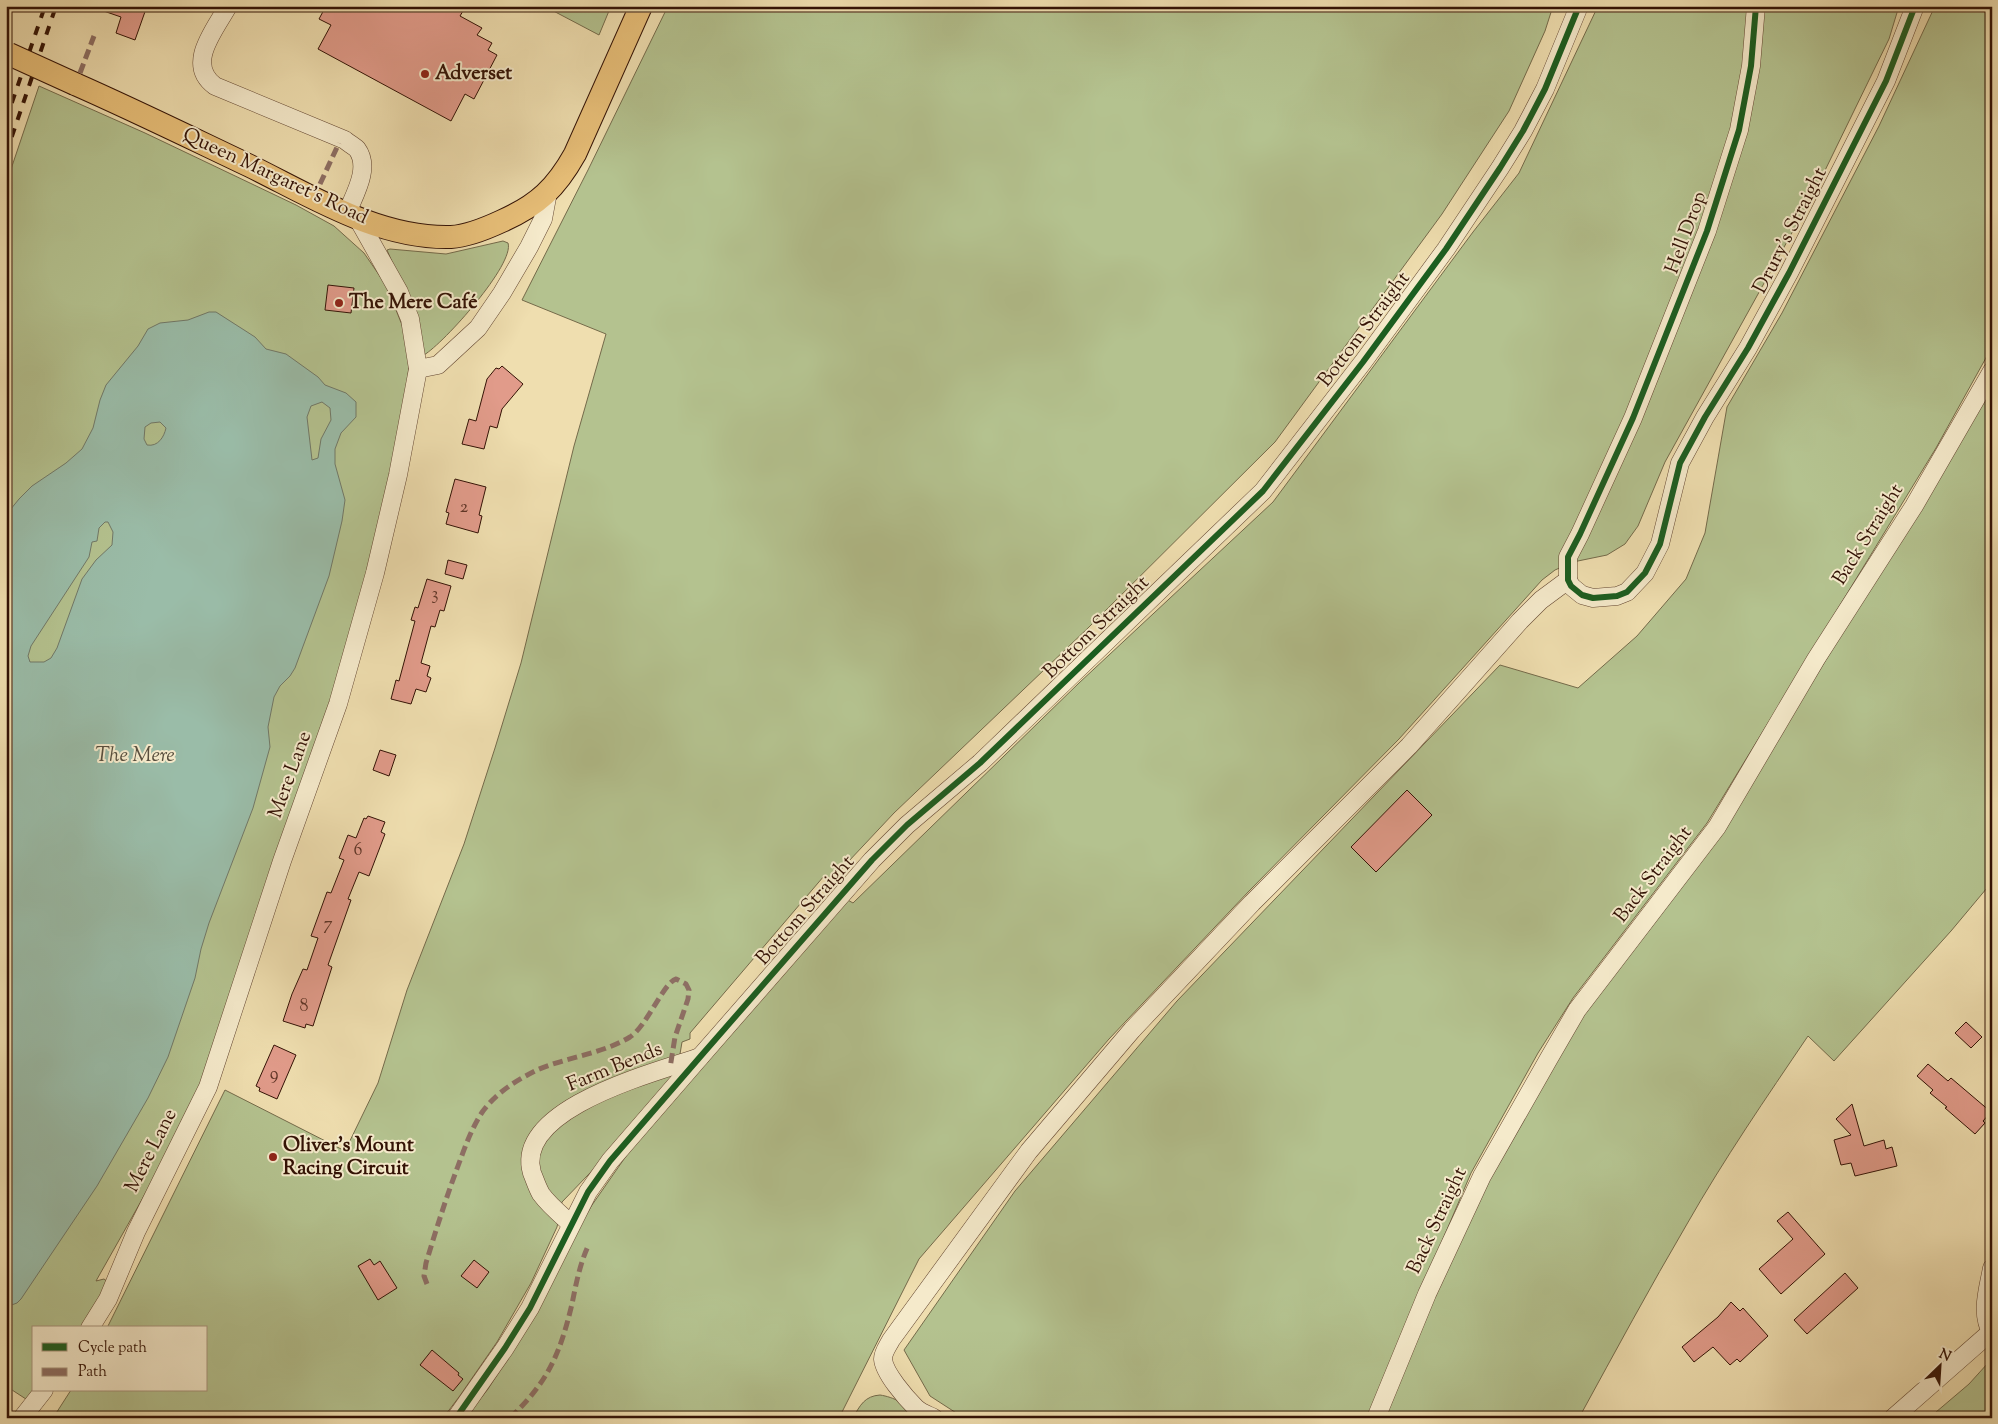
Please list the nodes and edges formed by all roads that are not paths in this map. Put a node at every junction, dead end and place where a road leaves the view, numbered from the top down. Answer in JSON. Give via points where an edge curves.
{"nodes":[{"id":1,"x":228,"y":6,"type":"edge"},
{"id":2,"x":641,"y":6,"type":"edge"},
{"id":3,"x":1579,"y":6,"type":"edge"},
{"id":4,"x":1756,"y":6,"type":"edge"},
{"id":5,"x":1915,"y":6,"type":"edge"},
{"id":6,"x":8,"y":54,"type":"edge"},
{"id":7,"x":548,"y":192,"type":"junction"},
{"id":8,"x":352,"y":216,"type":"junction"},
{"id":9,"x":418,"y":369,"type":"junction"},
{"id":10,"x":1992,"y":371,"type":"edge"},
{"id":11,"x":1568,"y":580,"type":"junction"},
{"id":12,"x":700,"y":1057,"type":"junction"},
{"id":13,"x":570,"y":1223,"type":"junction"},
{"id":14,"x":1992,"y":1268,"type":"edge"},
{"id":15,"x":91,"y":1326,"type":"edge"},
{"id":16,"x":1991,"y":1332,"type":"edge"},
{"id":17,"x":42,"y":1392,"type":"edge"},
{"id":18,"x":917,"y":1413,"type":"edge"},
{"id":19,"x":22,"y":1418,"type":"edge"},
{"id":20,"x":456,"y":1418,"type":"edge"},
{"id":21,"x":934,"y":1418,"type":"edge"},
{"id":22,"x":1376,"y":1418,"type":"edge"},
{"id":23,"x":1893,"y":1418,"type":"edge"}],
"edges":[{"from":1,"to":8,"type":"street","via":[[200,60],[207,81],[344,140],[357,149],[362,161],[362,175]]},
{"from":2,"to":7,"type":"main road","name":"Queen Margaret's Road","via":[[575,154]]},
{"from":3,"to":12,"type":"street","name":"Bottom Straight","via":[[1545,89],[1500,168],[1446,249],[1263,491],[980,763],[907,825],[872,860]]},
{"from":4,"to":11,"type":"street","name":"Hell Drop","via":[[1739,130],[1707,231],[1633,418],[1568,557]]},
{"from":5,"to":11,"type":"street","name":"Drury's Straight","via":[[1886,81],[1793,264],[1680,463],[1654,559],[1637,584],[1617,596],[1593,598],[1582,595]]},
{"from":6,"to":8,"type":"main road","name":"Queen Margaret's Road","bridge":true},
{"from":7,"to":8,"type":"main road","name":"Queen Margaret's Road","via":[[520,213],[484,230],[453,237],[410,233]]},
{"from":7,"to":9,"type":"street","via":[[543,219],[529,247],[478,328],[438,365]]},
{"from":8,"to":9,"type":"street","name":"Mere Lane","via":[[399,292],[410,319]]},
{"from":9,"to":15,"type":"street","name":"Mere Lane","via":[[375,573],[338,704],[282,861],[208,1087],[136,1232],[108,1300]]},
{"from":10,"to":22,"type":"street","name":"Back Straight","via":[[1914,506],[1816,659],[1717,828],[1577,1010],[1482,1176],[1427,1294]]},
{"from":11,"to":18,"type":"street","via":[[1520,621],[1408,746],[1232,924],[1132,1030],[1029,1151],[884,1354],[886,1368]]},
{"from":12,"to":13,"type":"street","name":"Bottom Straight","via":[[610,1161]]},
{"from":12,"to":13,"type":"street","name":"Farm Bends","via":[[602,1092],[560,1115],[540,1134],[531,1161],[536,1183],[540,1193]]},
{"from":13,"to":20,"type":"street","name":"Bottom Straight","via":[[530,1308]]},
{"from":14,"to":16,"type":"street","via":[[1986,1301]]},
{"from":16,"to":23,"type":"street"},
{"from":17,"to":19,"type":"street"},
{"from":18,"to":21,"type":"street"}]}
